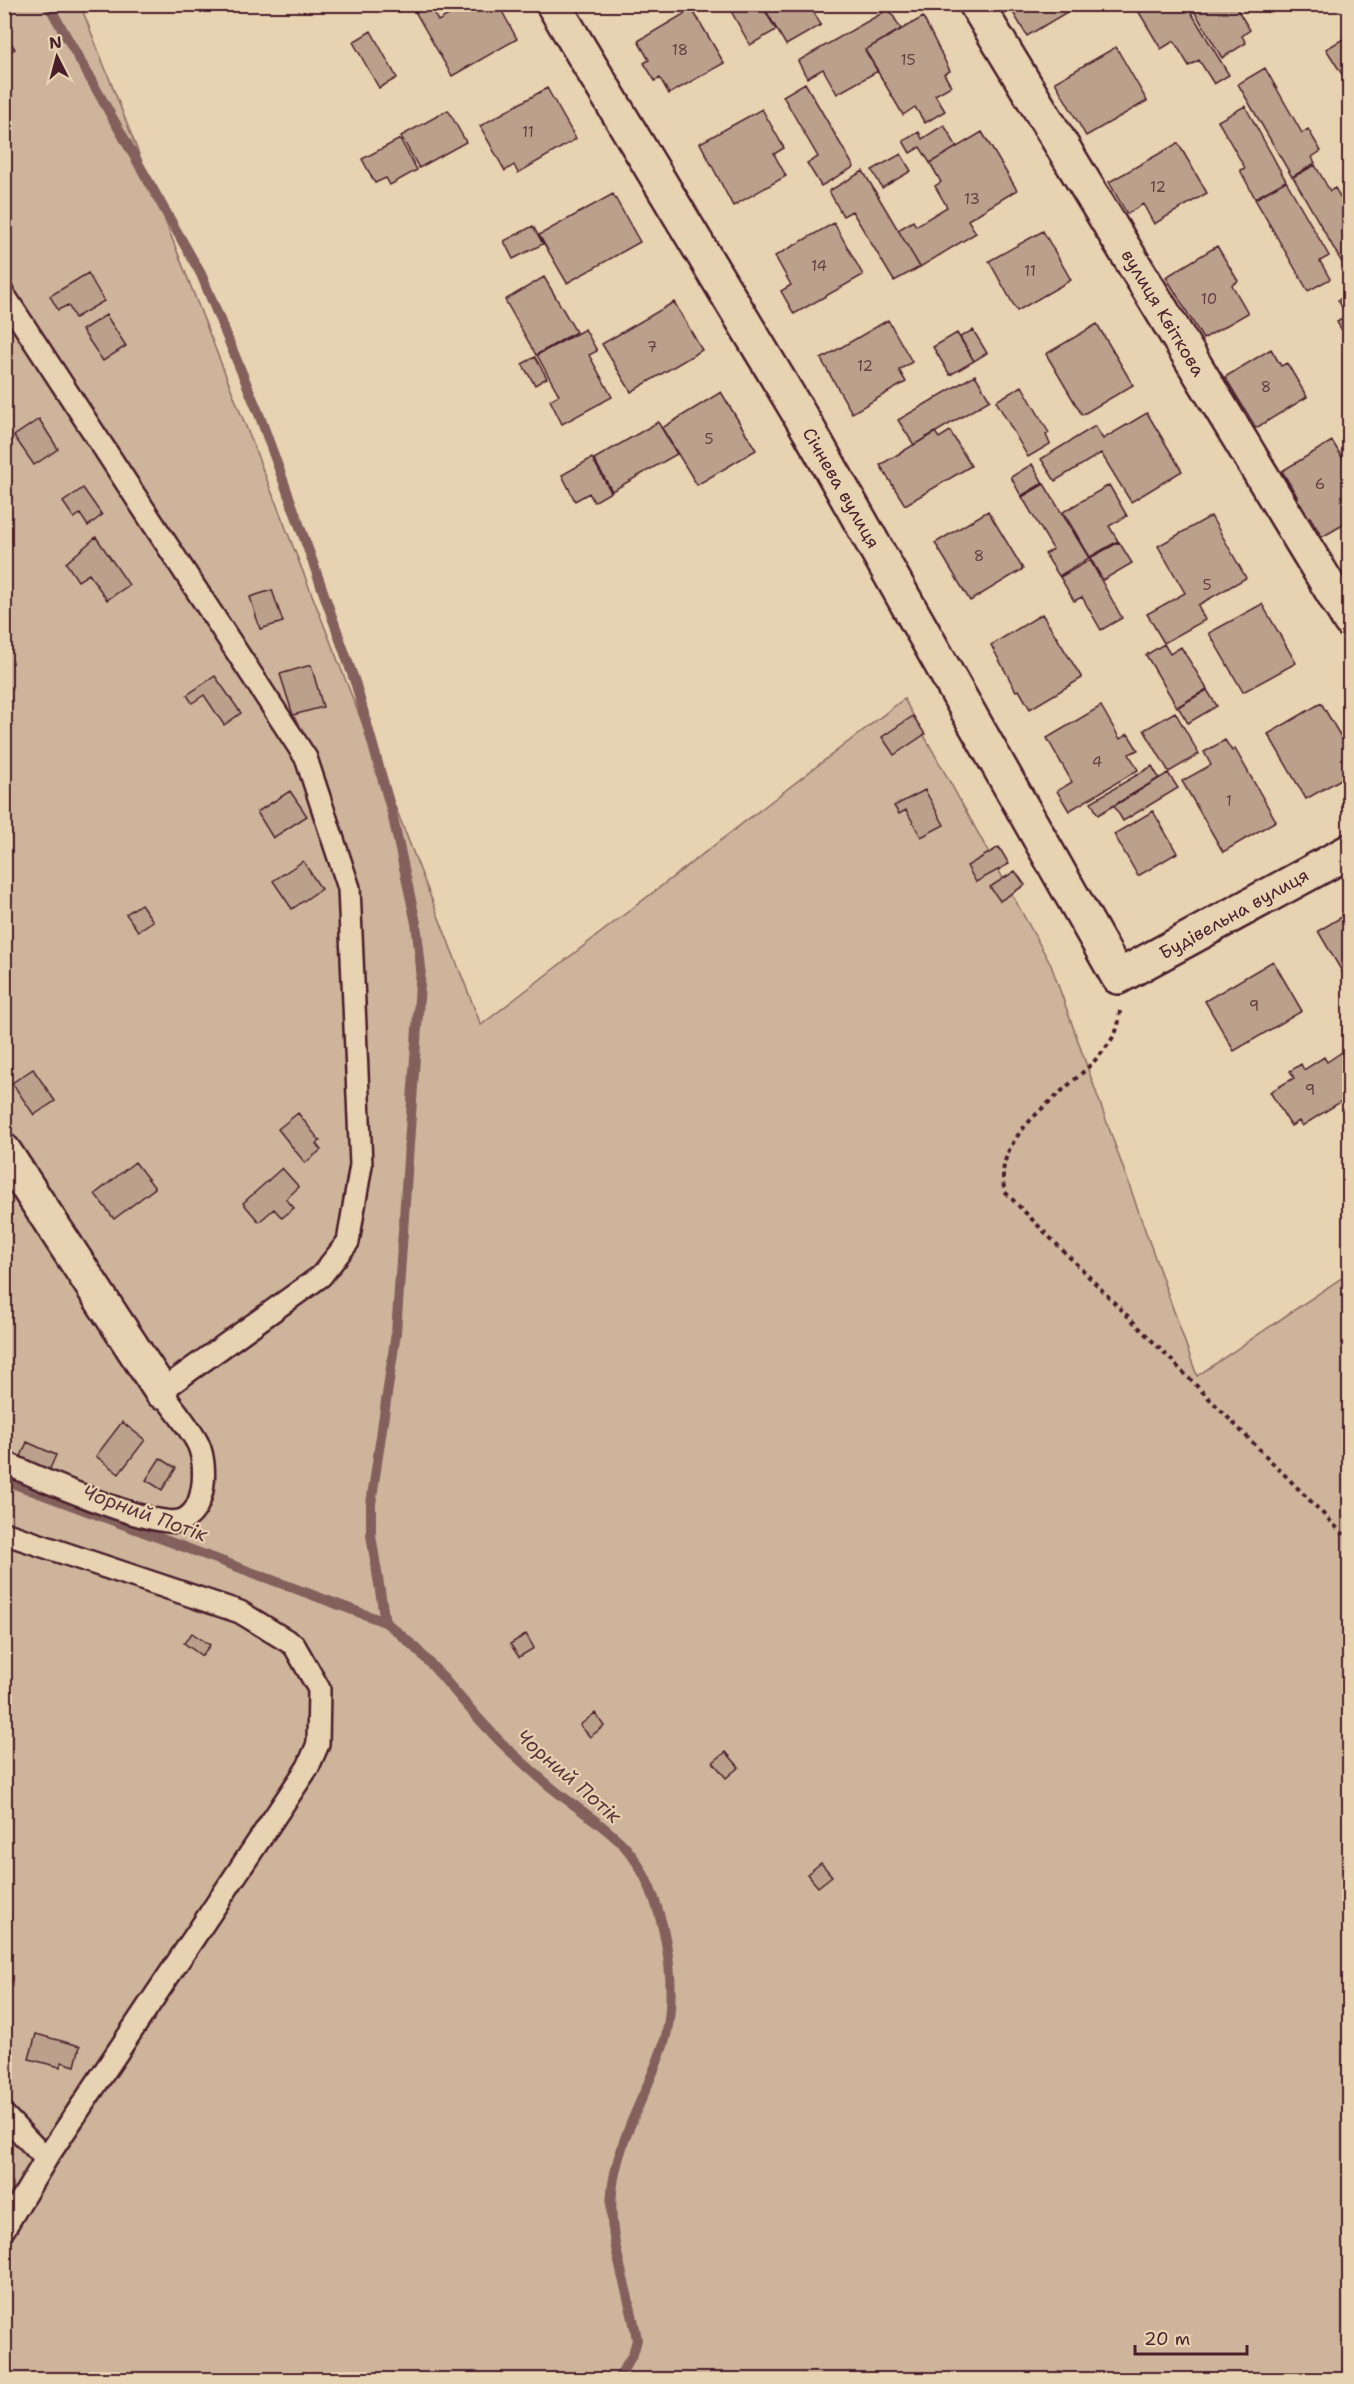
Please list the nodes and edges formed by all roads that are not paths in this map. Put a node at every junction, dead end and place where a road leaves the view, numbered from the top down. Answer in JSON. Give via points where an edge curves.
{"nodes":[{"id":1,"x":553,"y":4,"type":"edge"},
{"id":2,"x":976,"y":4,"type":"edge"},
{"id":3,"x":4,"y":295,"type":"edge"},
{"id":4,"x":1350,"y":621,"type":"edge"},
{"id":5,"x":1350,"y":851,"type":"edge"},
{"id":6,"x":1118,"y":977,"type":"joint"},
{"id":7,"x":4,"y":1151,"type":"edge"},
{"id":8,"x":161,"y":1391,"type":"junction"},
{"id":9,"x":4,"y":1462,"type":"edge"},
{"id":10,"x":4,"y":1533,"type":"edge"},
{"id":11,"x":4,"y":2115,"type":"edge"},
{"id":12,"x":46,"y":2159,"type":"junction"},
{"id":13,"x":4,"y":2229,"type":"edge"}],
"edges":[{"from":1,"to":6,"type":"street","name":"Січнева вулиця","via":[[810,432]]},
{"from":2,"to":4,"type":"street","name":"вулиця Квіткова"},
{"from":3,"to":8,"type":"lane","via":[[306,759],[349,888],[361,1165],[348,1242],[321,1275]]},
{"from":5,"to":6,"type":"street","name":"Будівельна вулиця"},
{"from":7,"to":8,"type":"street"},
{"from":8,"to":9,"type":"lane","via":[[199,1446],[203,1492],[196,1510],[180,1521],[157,1520],[90,1498]]},
{"from":10,"to":12,"type":"lane","via":[[240,1612],[294,1645],[319,1689],[318,1744],[308,1767]]},
{"from":11,"to":12,"type":"lane"},
{"from":12,"to":13,"type":"lane"}]}
